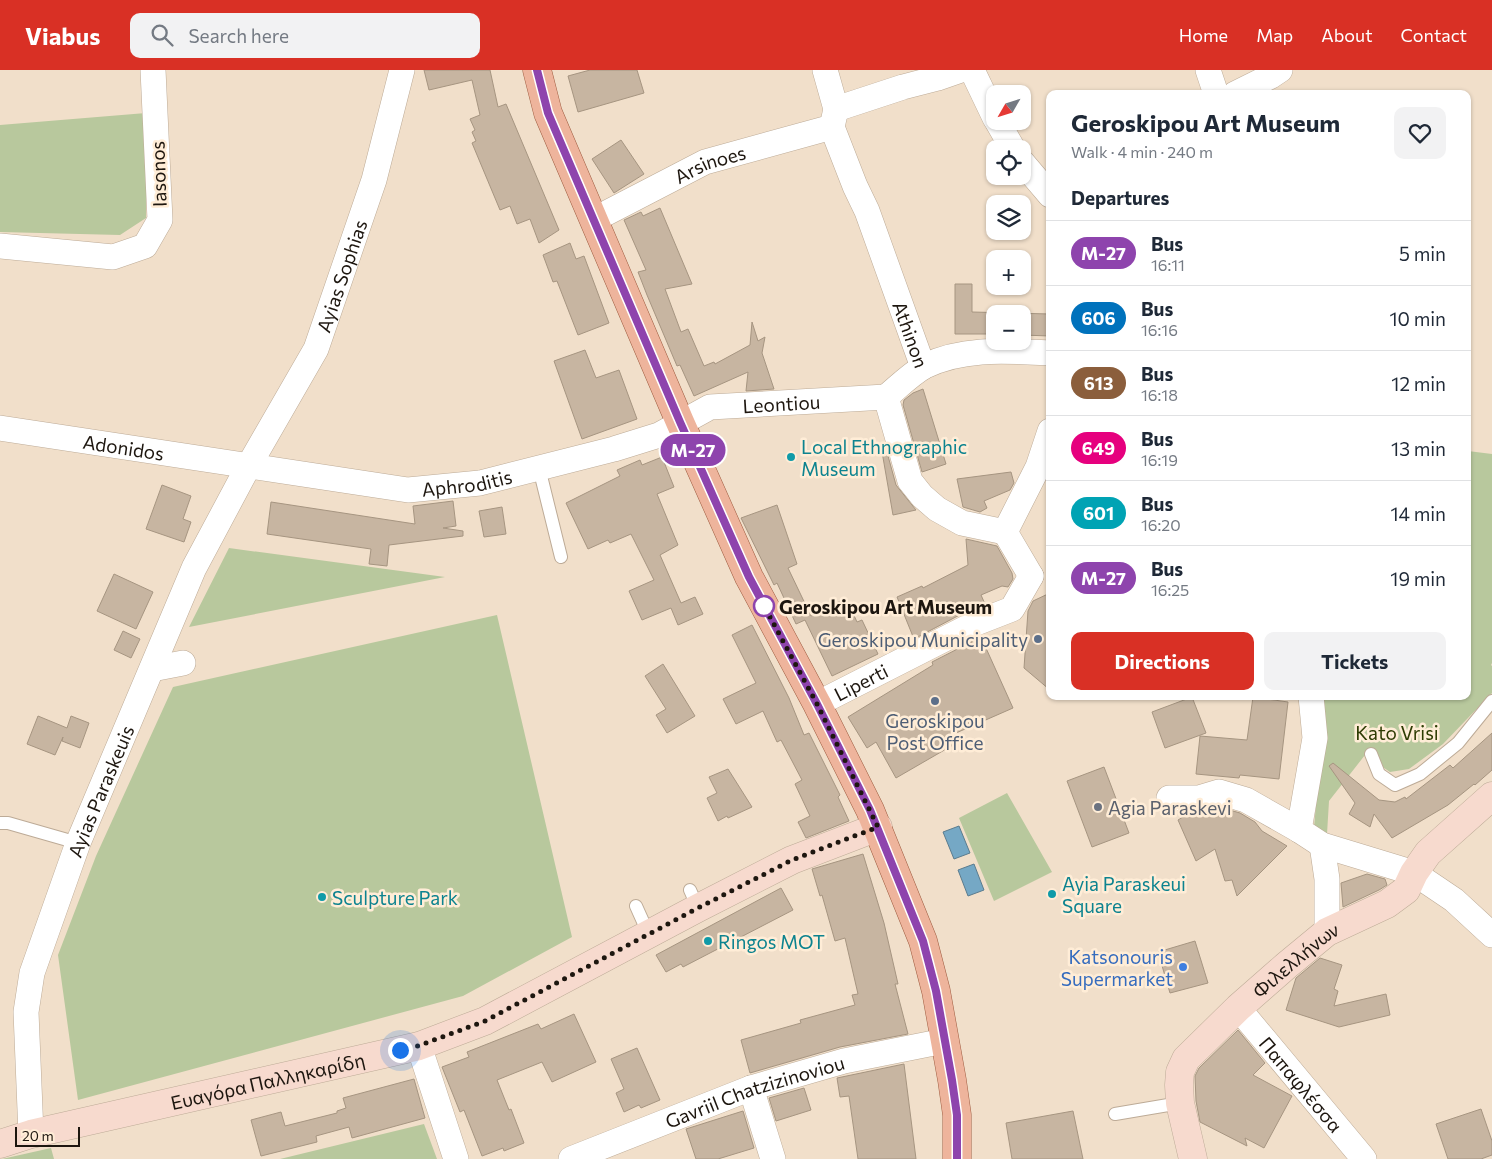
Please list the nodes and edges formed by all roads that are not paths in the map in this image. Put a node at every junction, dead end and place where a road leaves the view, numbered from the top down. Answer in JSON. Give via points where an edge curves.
{"nodes":[{"id":1,"x":154,"y":70,"type":"edge"},
{"id":2,"x":402,"y":70,"type":"edge"},
{"id":3,"x":537,"y":70,"type":"edge"},
{"id":4,"x":825,"y":70,"type":"edge"},
{"id":5,"x":961,"y":70,"type":"edge"},
{"id":6,"x":972,"y":70,"type":"edge"},
{"id":7,"x":1208,"y":70,"type":"edge"},
{"id":8,"x":1280,"y":70,"type":"edge"},
{"id":9,"x":1215,"y":90,"type":"edge"},
{"id":10,"x":1243,"y":90,"type":"edge"},
{"id":11,"x":986,"y":99,"type":"edge"},
{"id":12,"x":834,"y":118,"type":"junction"},
{"id":13,"x":1031,"y":173,"type":"edge"},
{"id":14,"x":1046,"y":190,"type":"edge"},
{"id":15,"x":594,"y":219,"type":"junction"},
{"id":16,"x":0,"y":246,"type":"edge"},
{"id":17,"x":1046,"y":352,"type":"edge"},
{"id":18,"x":924,"y":367,"type":"junction"},
{"id":19,"x":886,"y":397,"type":"junction"},
{"id":20,"x":680,"y":422,"type":"junction"},
{"id":21,"x":0,"y":428,"type":"edge"},
{"id":22,"x":1046,"y":443,"type":"edge"},
{"id":23,"x":248,"y":467,"type":"junction"},
{"id":24,"x":539,"y":468,"type":"junction"},
{"id":25,"x":1005,"y":532,"type":"junction"},
{"id":26,"x":561,"y":557,"type":"dead end"},
{"id":27,"x":1040,"y":574,"type":"edge"},
{"id":28,"x":183,"y":664,"type":"dead end"},
{"id":29,"x":152,"y":669,"type":"junction"},
{"id":30,"x":1311,"y":700,"type":"edge"},
{"id":31,"x":1492,"y":701,"type":"edge"},
{"id":32,"x":817,"y":704,"type":"junction"},
{"id":33,"x":1371,"y":754,"type":"dead end"},
{"id":34,"x":1492,"y":796,"type":"edge"},
{"id":35,"x":1169,"y":798,"type":"dead end"},
{"id":36,"x":0,"y":823,"type":"edge"},
{"id":37,"x":878,"y":827,"type":"junction"},
{"id":38,"x":1299,"y":830,"type":"junction"},
{"id":39,"x":78,"y":844,"type":"junction"},
{"id":40,"x":1322,"y":845,"type":"junction"},
{"id":41,"x":1414,"y":873,"type":"junction"},
{"id":42,"x":636,"y":906,"type":"dead end"},
{"id":43,"x":1327,"y":932,"type":"junction"},
{"id":44,"x":649,"y":935,"type":"junction"},
{"id":45,"x":1492,"y":935,"type":"edge"},
{"id":46,"x":1238,"y":1008,"type":"junction"},
{"id":47,"x":944,"y":1040,"type":"junction"},
{"id":48,"x":418,"y":1046,"type":"junction"},
{"id":49,"x":750,"y":1088,"type":"junction"},
{"id":50,"x":1180,"y":1103,"type":"junction"},
{"id":51,"x":1116,"y":1114,"type":"dead end"},
{"id":52,"x":31,"y":1134,"type":"junction"},
{"id":53,"x":0,"y":1144,"type":"edge"},
{"id":54,"x":456,"y":1159,"type":"edge"},
{"id":55,"x":571,"y":1159,"type":"edge"},
{"id":56,"x":773,"y":1159,"type":"edge"},
{"id":57,"x":957,"y":1159,"type":"edge"},
{"id":58,"x":1193,"y":1159,"type":"edge"},
{"id":59,"x":1364,"y":1159,"type":"edge"}],
"edges":[{"from":1,"to":16,"type":"street","name":"Iasonos","via":[[160,220],[144,246],[113,257]]},
{"from":2,"to":23,"type":"street","name":"Ayias Sophias","via":[[374,180],[316,349]]},
{"from":3,"to":15,"type":"main road","via":[[548,113]]},
{"from":4,"to":12,"type":"street","name":"Athinon"},
{"from":5,"to":12,"type":"street","name":"Arsinoes","via":[[903,87]]},
{"from":6,"to":11,"type":"street"},
{"from":7,"to":9,"type":"street"},
{"from":8,"to":10,"type":"street"},
{"from":12,"to":15,"type":"street","name":"Arsinoes","via":[[705,162]]},
{"from":12,"to":18,"type":"street","name":"Athinon","via":[[855,186]]},
{"from":13,"to":14,"type":"street"},
{"from":15,"to":20,"type":"main road"},
{"from":17,"to":18,"type":"street","via":[[970,353],[946,357]]},
{"from":18,"to":19,"type":"street","name":"Athinon"},
{"from":19,"to":20,"type":"street","name":"Leontiou","via":[[710,407]]},
{"from":19,"to":25,"type":"street","via":[[910,481],[922,496],[962,523]]},
{"from":20,"to":24,"type":"street","name":"Aphroditis","via":[[659,435]]},
{"from":20,"to":32,"type":"main road","via":[[749,577]]},
{"from":21,"to":23,"type":"street","name":"Adonidos"},
{"from":22,"to":25,"type":"street","via":[[1038,467]]},
{"from":23,"to":24,"type":"street","name":"Aphroditis","via":[[408,490],[480,483]]},
{"from":23,"to":29,"type":"street","name":"Ayias Paraskeuis","via":[[194,568]]},
{"from":24,"to":26,"type":"lane"},
{"from":25,"to":27,"type":"street"},
{"from":27,"to":32,"type":"street","name":"Liperti","via":[[1012,609],[976,623]]},
{"from":28,"to":29,"type":"street"},
{"from":29,"to":39,"type":"street","name":"Ayias Paraskeuis"},
{"from":30,"to":38,"type":"street","via":[[1315,738]]},
{"from":31,"to":33,"type":"lane","via":[[1458,743],[1420,774],[1395,784],[1379,774]]},
{"from":32,"to":37,"type":"main road"},
{"from":34,"to":41,"type":"main road","name":"Φιλελλήνων","via":[[1428,853]]},
{"from":35,"to":38,"type":"street","via":[[1199,798],[1219,792],[1246,800]]},
{"from":36,"to":39,"type":"lane"},
{"from":37,"to":44,"type":"main road","name":"Ευαγόρα Παλληκαρίδη","via":[[694,899]]},
{"from":37,"to":47,"type":"main road","via":[[923,941]]},
{"from":38,"to":40,"type":"street"},
{"from":39,"to":52,"type":"street","name":"Ayias Paraskeuis","via":[[32,972],[26,1012]]},
{"from":40,"to":41,"type":"street"},
{"from":40,"to":43,"type":"street","via":[[1327,879]]},
{"from":41,"to":43,"type":"main road","name":"Φιλελλήνων","via":[[1406,890],[1394,899]]},
{"from":41,"to":45,"type":"street","via":[[1454,900]]},
{"from":42,"to":44,"type":"lane"},
{"from":43,"to":46,"type":"main road","name":"Φιλελλήνων"},
{"from":44,"to":48,"type":"main road","name":"Ευαγόρα Παλληκαρίδη","via":[[485,1021]]},
{"from":46,"to":50,"type":"main road","name":"Φιλελλήνων","via":[[1186,1059],[1180,1072]]},
{"from":46,"to":59,"type":"street","name":"Παπαφλέσσα"},
{"from":47,"to":49,"type":"street","name":"Gavriil Chatzizinoviou","via":[[844,1061]]},
{"from":47,"to":57,"type":"main road","via":[[957,1115]]},
{"from":48,"to":52,"type":"main road","name":"Ευαγόρα Παλληκαρίδη"},
{"from":48,"to":54,"type":"street"},
{"from":49,"to":55,"type":"street","name":"Gavriil Chatzizinoviou"},
{"from":49,"to":56,"type":"street"},
{"from":50,"to":51,"type":"lane"},
{"from":50,"to":58,"type":"main road"},
{"from":52,"to":53,"type":"main road","name":"Ευαγόρα Παλληκαρίδη"}]}
